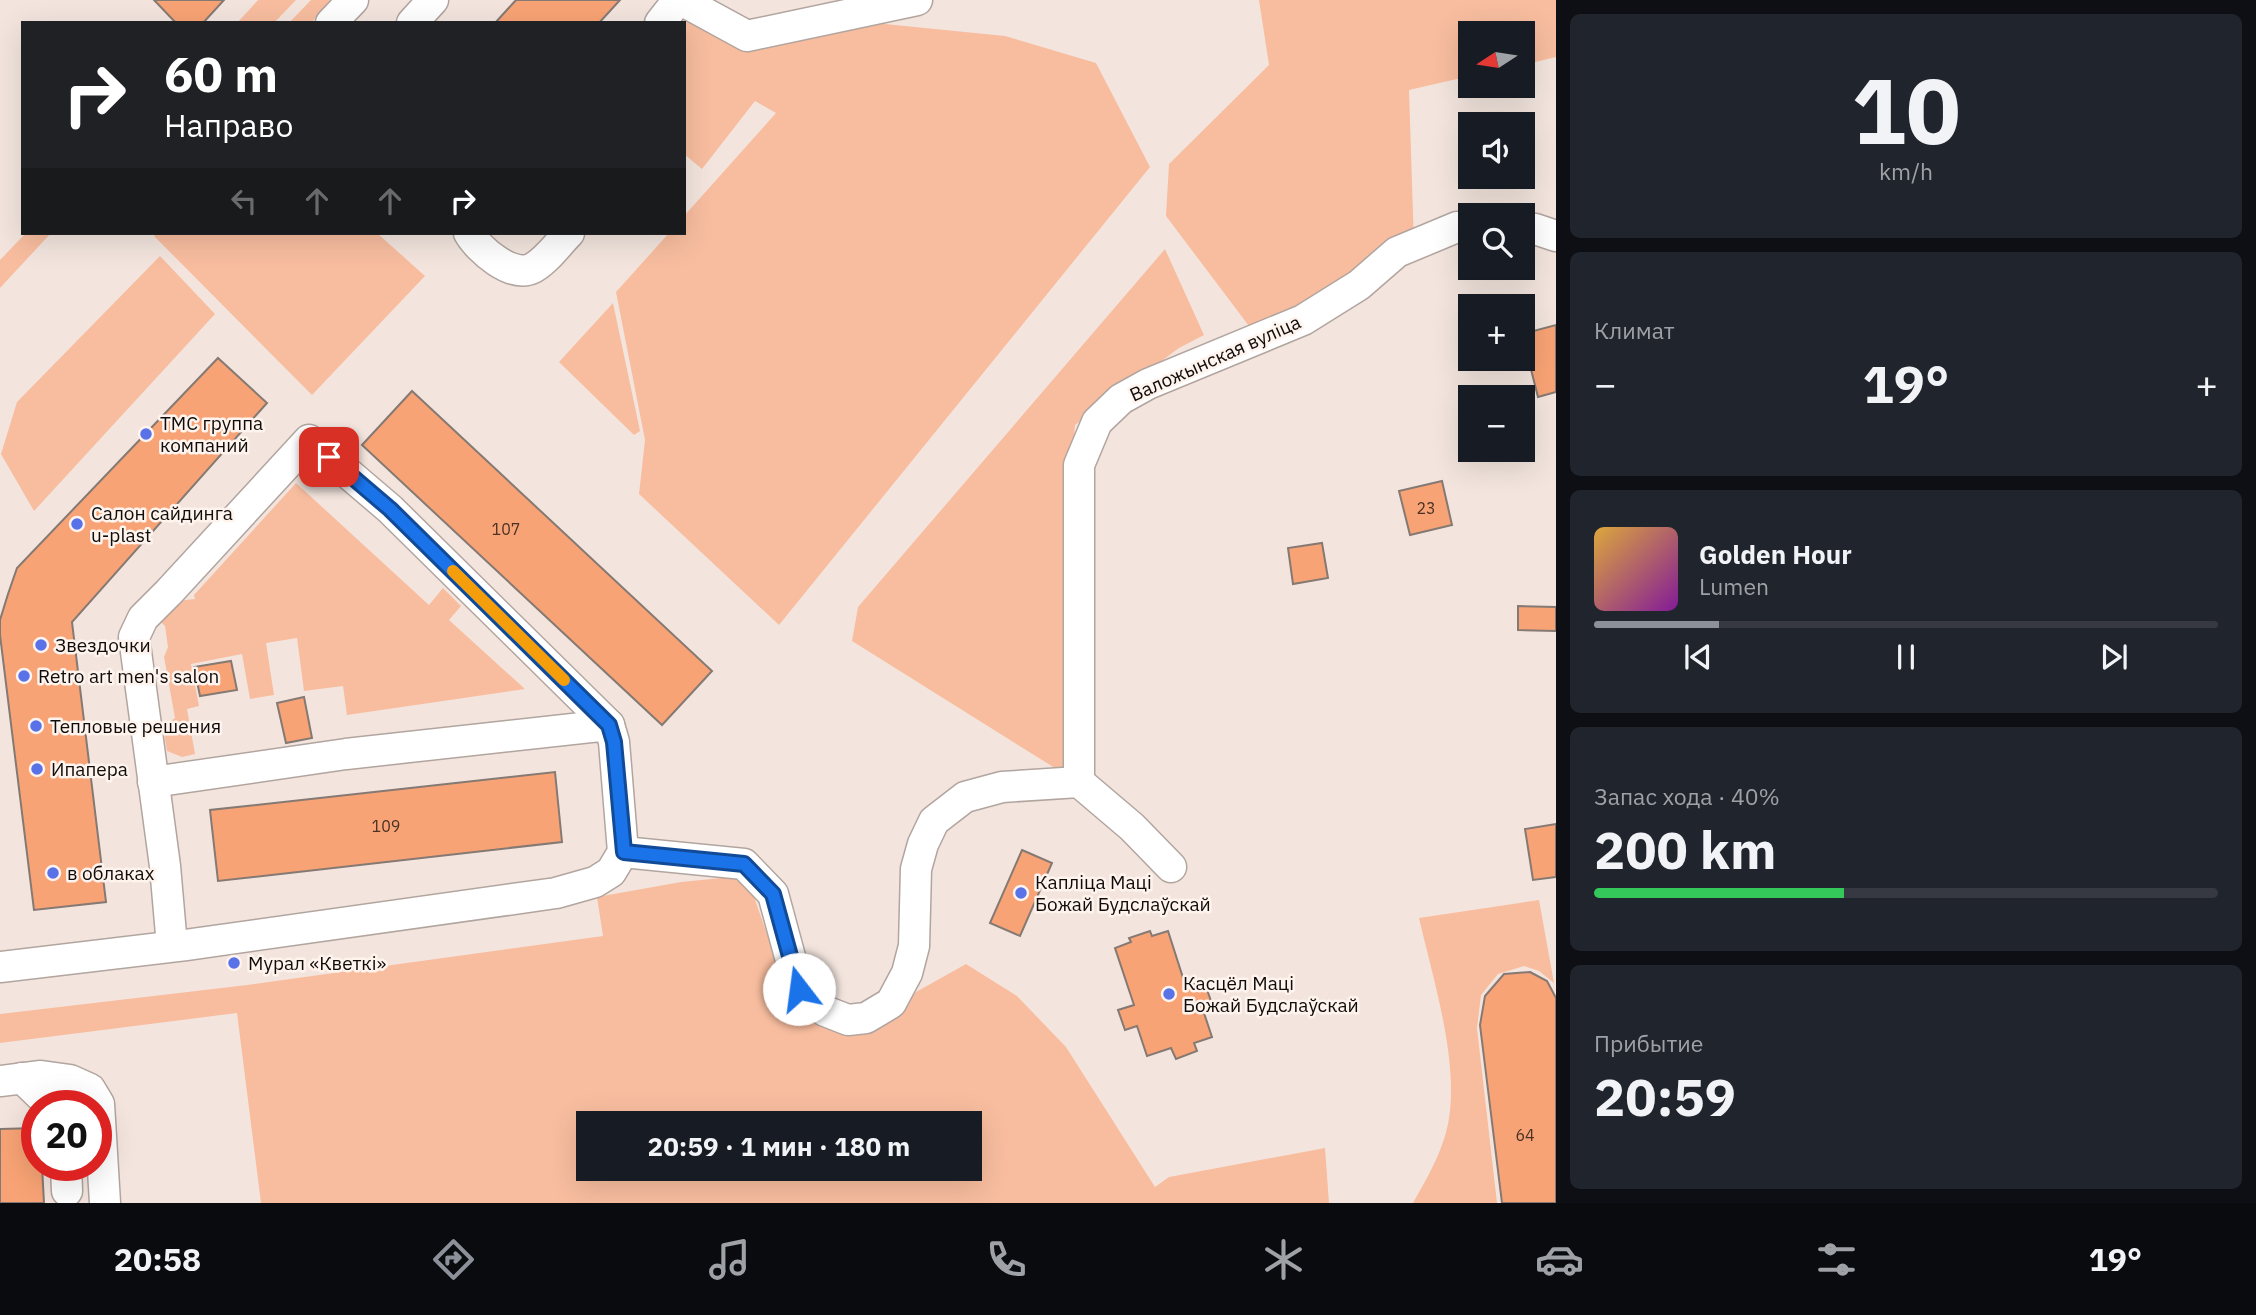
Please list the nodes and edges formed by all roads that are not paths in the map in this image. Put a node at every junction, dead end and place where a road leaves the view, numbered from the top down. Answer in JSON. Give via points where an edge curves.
{"nodes":[{"id":1,"x":353,"y":0,"type":"edge"},
{"id":2,"x":433,"y":0,"type":"edge"},
{"id":3,"x":680,"y":0,"type":"edge"},
{"id":4,"x":917,"y":0,"type":"edge"},
{"id":5,"x":333,"y":21,"type":"edge"},
{"id":6,"x":414,"y":21,"type":"edge"},
{"id":7,"x":662,"y":21,"type":"edge"},
{"id":8,"x":1458,"y":227,"type":"edge"},
{"id":9,"x":1535,"y":229,"type":"edge"},
{"id":10,"x":471,"y":235,"type":"edge"},
{"id":11,"x":567,"y":235,"type":"edge"},
{"id":12,"x":1556,"y":236,"type":"edge"},
{"id":13,"x":609,"y":725,"type":"junction"},
{"id":14,"x":153,"y":782,"type":"junction"},
{"id":15,"x":1079,"y":782,"type":"junction"},
{"id":16,"x":624,"y":852,"type":"junction"},
{"id":17,"x":1171,"y":867,"type":"dead end"},
{"id":18,"x":172,"y":946,"type":"junction"},
{"id":19,"x":0,"y":967,"type":"edge"},
{"id":20,"x":11,"y":1080,"type":"edge"},
{"id":21,"x":26,"y":1090,"type":"edge"},
{"id":22,"x":105,"y":1203,"type":"edge"}],
"edges":[{"from":1,"to":5,"type":"street"},
{"from":2,"to":6,"type":"street"},
{"from":3,"to":4,"type":"street","via":[[747,36]]},
{"from":3,"to":7,"type":"street"},
{"from":8,"to":15,"type":"street","name":"Валожынская вуліца","via":[[1397,251],[1359,285],[1303,320],[1147,384],[1121,399],[1097,422],[1079,465]]},
{"from":9,"to":12,"type":"street"},
{"from":10,"to":11,"type":"street","via":[[487,256],[516,270],[531,269]]},
{"from":13,"to":14,"type":"street","via":[[346,754]]},
{"from":13,"to":14,"type":"street","via":[[390,509],[309,440],[143,618],[134,637]]},
{"from":13,"to":16,"type":"street"},
{"from":14,"to":18,"type":"street"},
{"from":15,"to":16,"type":"street","via":[[1002,787],[965,797],[934,821],[916,869],[914,946],[907,973],[891,1003],[866,1018],[848,1020],[825,1011],[799,989],[773,894],[744,864]]},
{"from":15,"to":17,"type":"street"},
{"from":16,"to":18,"type":"street","via":[[611,872],[595,882],[556,893]]},
{"from":18,"to":19,"type":"street"},
{"from":20,"to":21,"type":"street"},
{"from":20,"to":22,"type":"street","via":[[41,1076],[70,1080],[90,1089],[99,1104]]}]}
